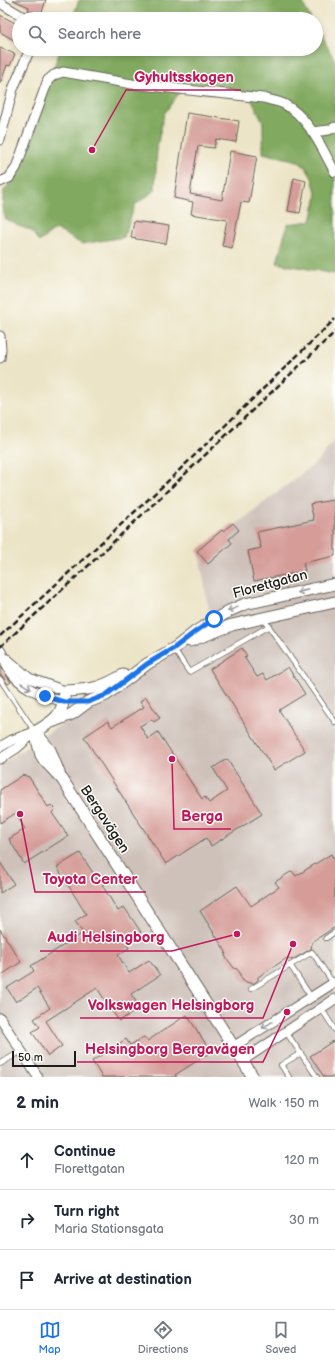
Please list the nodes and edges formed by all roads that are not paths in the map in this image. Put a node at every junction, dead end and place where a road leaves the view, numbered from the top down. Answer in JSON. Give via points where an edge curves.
{"nodes":[{"id":1,"x":0,"y":3,"type":"edge"},
{"id":2,"x":15,"y":12,"type":"edge"},
{"id":3,"x":27,"y":56,"type":"edge"},
{"id":4,"x":335,"y":127,"type":"edge"},
{"id":5,"x":312,"y":132,"type":"junction"},
{"id":6,"x":0,"y":136,"type":"edge"},
{"id":7,"x":335,"y":172,"type":"edge"},
{"id":8,"x":0,"y":182,"type":"edge"},
{"id":9,"x":0,"y":336,"type":"edge"},
{"id":10,"x":0,"y":358,"type":"edge"},
{"id":11,"x":335,"y":584,"type":"edge"},
{"id":12,"x":335,"y":602,"type":"edge"},
{"id":13,"x":266,"y":622,"type":"junction"},
{"id":14,"x":175,"y":648,"type":"junction"},
{"id":15,"x":2,"y":653,"type":"edge"},
{"id":16,"x":147,"y":664,"type":"junction"},
{"id":17,"x":0,"y":679,"type":"edge"},
{"id":18,"x":64,"y":696,"type":"junction"},
{"id":19,"x":88,"y":702,"type":"junction"},
{"id":20,"x":52,"y":722,"type":"junction"},
{"id":21,"x":335,"y":722,"type":"edge"},
{"id":22,"x":35,"y":732,"type":"junction"},
{"id":23,"x":0,"y":747,"type":"edge"},
{"id":24,"x":0,"y":759,"type":"edge"},
{"id":25,"x":335,"y":932,"type":"edge"},
{"id":26,"x":326,"y":938,"type":"dead end"},
{"id":27,"x":290,"y":965,"type":"junction"},
{"id":28,"x":334,"y":983,"type":"edge"},
{"id":29,"x":251,"y":989,"type":"dead end"},
{"id":30,"x":311,"y":997,"type":"junction"},
{"id":31,"x":335,"y":999,"type":"edge"},
{"id":32,"x":322,"y":1008,"type":"junction"},
{"id":33,"x":0,"y":1018,"type":"edge"},
{"id":34,"x":335,"y":1030,"type":"edge"},
{"id":35,"x":286,"y":1032,"type":"junction"},
{"id":36,"x":233,"y":1047,"type":"junction"},
{"id":37,"x":21,"y":1051,"type":"junction"},
{"id":38,"x":301,"y":1053,"type":"junction"},
{"id":39,"x":242,"y":1061,"type":"junction"},
{"id":40,"x":0,"y":1064,"type":"edge"},
{"id":41,"x":38,"y":1077,"type":"edge"},
{"id":42,"x":253,"y":1077,"type":"edge"},
{"id":43,"x":289,"y":1077,"type":"edge"},
{"id":44,"x":317,"y":1077,"type":"edge"}],
"edges":[{"from":1,"to":2,"type":"street"},
{"from":3,"to":6,"type":"street","via":[[13,89]]},
{"from":4,"to":5,"type":"street"},
{"from":5,"to":7,"type":"street"},
{"from":5,"to":8,"type":"street","via":[[301,118],[283,104],[263,98],[132,84],[60,72],[52,76],[47,83],[14,173],[7,180]]},
{"from":9,"to":10,"type":"street"},
{"from":11,"to":14,"type":"street","name":"Florettgatan","one_way":true,"via":[[245,604],[214,619]]},
{"from":12,"to":13,"type":"street","name":"Florettgatan"},
{"from":13,"to":14,"type":"street","name":"Florettgatan","via":[[218,630]]},
{"from":13,"to":14,"type":"lane","via":[[189,672]]},
{"from":13,"to":21,"type":"lane"},
{"from":14,"to":16,"type":"street","name":"Florettgatan"},
{"from":15,"to":18,"type":"street","via":[[9,668],[22,685],[45,696]]},
{"from":16,"to":18,"type":"street","name":"Florettgatan","via":[[107,684]]},
{"from":16,"to":19,"type":"street","name":"Florettgatan","via":[[106,695]]},
{"from":17,"to":22,"type":"lane"},
{"from":18,"to":19,"type":"street"},
{"from":18,"to":20,"type":"street","via":[[58,716]]},
{"from":19,"to":20,"type":"street","name":"Florettgatan","via":[[72,714]]},
{"from":20,"to":22,"type":"street","name":"Florettgatan"},
{"from":22,"to":23,"type":"street"},
{"from":22,"to":24,"type":"street"},
{"from":22,"to":36,"type":"street","name":"Bergavägen","via":[[50,750],[62,779]]},
{"from":25,"to":26,"type":"lane"},
{"from":27,"to":28,"type":"lane","via":[[312,952]]},
{"from":27,"to":29,"type":"lane"},
{"from":27,"to":30,"type":"lane"},
{"from":28,"to":30,"type":"street"},
{"from":30,"to":36,"type":"street","one_way":true},
{"from":31,"to":32,"type":"street"},
{"from":32,"to":34,"type":"lane"},
{"from":32,"to":35,"type":"street"},
{"from":33,"to":37,"type":"street"},
{"from":35,"to":38,"type":"lane"},
{"from":35,"to":39,"type":"street"},
{"from":36,"to":39,"type":"street","name":"Bergavägen"},
{"from":37,"to":40,"type":"lane"},
{"from":37,"to":41,"type":"street"},
{"from":38,"to":43,"type":"lane","via":[[281,1065]]},
{"from":38,"to":44,"type":"lane"},
{"from":39,"to":42,"type":"street","name":"Bergavägen"}]}
